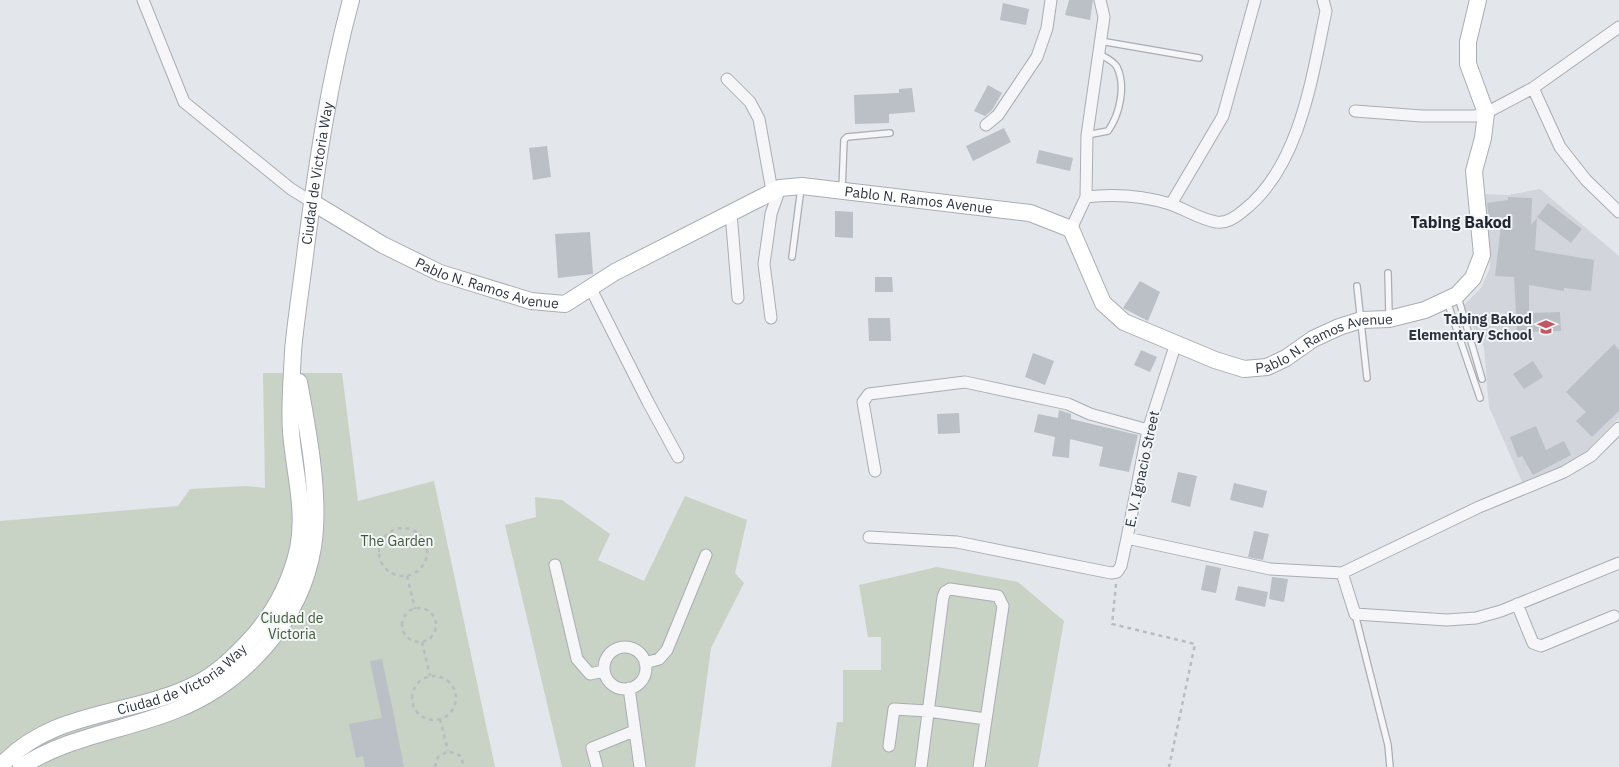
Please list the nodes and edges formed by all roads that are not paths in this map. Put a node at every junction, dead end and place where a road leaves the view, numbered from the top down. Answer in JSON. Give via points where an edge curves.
{"nodes":[{"id":1,"x":144,"y":0,"type":"edge"},
{"id":2,"x":350,"y":0,"type":"edge"},
{"id":3,"x":1051,"y":0,"type":"edge"},
{"id":4,"x":1100,"y":0,"type":"edge"},
{"id":5,"x":1255,"y":0,"type":"edge"},
{"id":6,"x":1323,"y":0,"type":"edge"},
{"id":7,"x":1478,"y":0,"type":"edge"},
{"id":8,"x":1619,"y":28,"type":"edge"},
{"id":9,"x":1099,"y":47,"type":"junction"},
{"id":10,"x":1200,"y":58,"type":"dead end"},
{"id":11,"x":727,"y":79,"type":"dead end"},
{"id":12,"x":1532,"y":88,"type":"junction"},
{"id":13,"x":1355,"y":111,"type":"dead end"},
{"id":14,"x":1486,"y":113,"type":"junction"},
{"id":15,"x":986,"y":125,"type":"dead end"},
{"id":16,"x":890,"y":133,"type":"dead end"},
{"id":17,"x":1088,"y":135,"type":"junction"},
{"id":18,"x":802,"y":186,"type":"junction"},
{"id":19,"x":776,"y":190,"type":"junction"},
{"id":20,"x":842,"y":190,"type":"junction"},
{"id":21,"x":1086,"y":197,"type":"junction"},
{"id":22,"x":312,"y":202,"type":"junction"},
{"id":23,"x":1171,"y":204,"type":"junction"},
{"id":24,"x":1619,"y":212,"type":"edge"},
{"id":25,"x":731,"y":213,"type":"junction"},
{"id":26,"x":1071,"y":229,"type":"junction"},
{"id":27,"x":792,"y":257,"type":"dead end"},
{"id":28,"x":1388,"y":273,"type":"dead end"},
{"id":29,"x":1357,"y":286,"type":"dead end"},
{"id":30,"x":591,"y":289,"type":"junction"},
{"id":31,"x":738,"y":298,"type":"dead end"},
{"id":32,"x":1452,"y":298,"type":"junction"},
{"id":33,"x":771,"y":318,"type":"dead end"},
{"id":34,"x":1389,"y":318,"type":"junction"},
{"id":35,"x":1361,"y":320,"type":"junction"},
{"id":36,"x":1176,"y":343,"type":"junction"},
{"id":37,"x":1367,"y":378,"type":"dead end"},
{"id":38,"x":1482,"y":379,"type":"dead end"},
{"id":39,"x":1480,"y":398,"type":"dead end"},
{"id":40,"x":1619,"y":428,"type":"edge"},
{"id":41,"x":1148,"y":430,"type":"junction"},
{"id":42,"x":678,"y":457,"type":"dead end"},
{"id":43,"x":875,"y":471,"type":"dead end"},
{"id":44,"x":869,"y":537,"type":"dead end"},
{"id":45,"x":1127,"y":538,"type":"junction"},
{"id":46,"x":706,"y":556,"type":"dead end"},
{"id":47,"x":1619,"y":563,"type":"edge"},
{"id":48,"x":555,"y":565,"type":"dead end"},
{"id":49,"x":1342,"y":573,"type":"junction"},
{"id":50,"x":1517,"y":604,"type":"junction"},
{"id":51,"x":1356,"y":614,"type":"junction"},
{"id":52,"x":279,"y":615,"type":"junction"},
{"id":53,"x":1614,"y":616,"type":"dead end"},
{"id":54,"x":645,"y":663,"type":"junction"},
{"id":55,"x":604,"y":671,"type":"junction"},
{"id":56,"x":629,"y":688,"type":"junction"},
{"id":57,"x":928,"y":711,"type":"junction"},
{"id":58,"x":986,"y":719,"type":"junction"},
{"id":59,"x":634,"y":731,"type":"junction"},
{"id":60,"x":35,"y":738,"type":"junction"},
{"id":61,"x":889,"y":746,"type":"dead end"},
{"id":62,"x":42,"y":753,"type":"junction"},
{"id":63,"x":0,"y":766,"type":"edge"},
{"id":64,"x":21,"y":767,"type":"edge"},
{"id":65,"x":598,"y":767,"type":"edge"},
{"id":66,"x":640,"y":767,"type":"edge"},
{"id":67,"x":921,"y":767,"type":"edge"},
{"id":68,"x":979,"y":767,"type":"edge"},
{"id":69,"x":1390,"y":767,"type":"edge"}],
"edges":[{"from":1,"to":22,"type":"street","name":"Pablo N. Ramos Avenue","via":[[184,102],[291,189]]},
{"from":2,"to":22,"type":"street","name":"Ciudad de Victoria Way","via":[[336,56]]},
{"from":3,"to":15,"type":"street","via":[[1037,57],[998,115]]},
{"from":4,"to":9,"type":"street","via":[[1104,17]]},
{"from":5,"to":23,"type":"street","via":[[1223,116]]},
{"from":6,"to":23,"type":"street","via":[[1326,11],[1303,114],[1277,172],[1256,201],[1234,219],[1218,222],[1194,216]]},
{"from":7,"to":14,"type":"street","name":"Pablo N. Ramos Avenue","via":[[1468,42],[1468,64]]},
{"from":8,"to":12,"type":"street"},
{"from":9,"to":10,"type":"lane"},
{"from":9,"to":17,"type":"street"},
{"from":9,"to":17,"type":"lane","via":[[1116,65],[1121,93],[1113,124],[1108,130]]},
{"from":11,"to":19,"type":"street","via":[[750,102],[759,119]]},
{"from":12,"to":14,"type":"street"},
{"from":12,"to":24,"type":"street","via":[[1560,147],[1586,180]]},
{"from":13,"to":14,"type":"street","via":[[1422,116]]},
{"from":14,"to":32,"type":"street","name":"Pablo N. Ramos Avenue","via":[[1474,171],[1482,255],[1473,278]]},
{"from":16,"to":20,"type":"lane","via":[[847,137],[844,140]]},
{"from":17,"to":21,"type":"street"},
{"from":18,"to":19,"type":"street","name":"Pablo N. Ramos Avenue"},
{"from":18,"to":20,"type":"street","name":"Pablo N. Ramos Avenue"},
{"from":18,"to":27,"type":"lane"},
{"from":19,"to":25,"type":"street","name":"Pablo N. Ramos Avenue"},
{"from":19,"to":33,"type":"street","via":[[764,264]]},
{"from":20,"to":26,"type":"street","name":"Pablo N. Ramos Avenue","via":[[1030,213]]},
{"from":21,"to":23,"type":"street","via":[[1146,198]]},
{"from":21,"to":26,"type":"street"},
{"from":22,"to":30,"type":"street","name":"Pablo N. Ramos Avenue","via":[[383,245],[440,273],[531,301],[565,304]]},
{"from":22,"to":52,"type":"street","name":"Ciudad de Victoria Way","via":[[293,350],[309,434],[313,547],[305,575]]},
{"from":25,"to":30,"type":"street","name":"Pablo N. Ramos Avenue","via":[[615,272]]},
{"from":25,"to":31,"type":"street"},
{"from":26,"to":36,"type":"street","name":"Pablo N. Ramos Avenue","via":[[1103,303],[1124,322]]},
{"from":28,"to":34,"type":"lane"},
{"from":29,"to":35,"type":"lane"},
{"from":30,"to":42,"type":"street"},
{"from":32,"to":34,"type":"street","name":"Pablo N. Ramos Avenue","via":[[1425,310]]},
{"from":32,"to":38,"type":"lane"},
{"from":32,"to":39,"type":"lane"},
{"from":34,"to":35,"type":"street","name":"Pablo N. Ramos Avenue"},
{"from":35,"to":36,"type":"street","name":"Pablo N. Ramos Avenue","via":[[1313,339],[1267,368],[1244,369]]},
{"from":35,"to":37,"type":"lane"},
{"from":36,"to":41,"type":"street","name":"E. V. Ignacio Street"},
{"from":40,"to":49,"type":"street","via":[[1591,456],[1564,472],[1480,507]]},
{"from":41,"to":43,"type":"street","via":[[1090,414],[1068,404],[965,382],[908,388],[869,394],[863,402]]},
{"from":41,"to":45,"type":"street","name":"E. V. Ignacio Street"},
{"from":44,"to":45,"type":"street","name":"E. V. Ignacio Street","via":[[957,542],[1111,573],[1117,572],[1121,566]]},
{"from":45,"to":49,"type":"street","via":[[1270,569]]},
{"from":46,"to":54,"type":"street","via":[[667,650],[659,659]]},
{"from":47,"to":50,"type":"street"},
{"from":48,"to":55,"type":"street","via":[[577,659],[590,674]]},
{"from":49,"to":51,"type":"street"},
{"from":50,"to":51,"type":"street","via":[[1476,618],[1447,620]]},
{"from":50,"to":53,"type":"street","via":[[1532,643],[1540,646]]},
{"from":51,"to":69,"type":"lane","via":[[1388,745]]},
{"from":52,"to":60,"type":"street","name":"Ciudad de Victoria Way","via":[[199,683],[169,695],[78,720]]},
{"from":52,"to":62,"type":"street","name":"Ciudad de Victoria Way","via":[[262,651],[244,670],[205,696],[175,711]]},
{"from":54,"to":55,"type":"street","via":[[636,650],[622,647],[606,658]]},
{"from":54,"to":56,"type":"street","via":[[641,681]]},
{"from":55,"to":56,"type":"street","via":[[616,686]]},
{"from":56,"to":59,"type":"street"},
{"from":57,"to":58,"type":"street"},
{"from":57,"to":58,"type":"street","via":[[943,597],[950,589],[998,596],[1003,606]]},
{"from":57,"to":61,"type":"street","via":[[894,710]]},
{"from":57,"to":67,"type":"street"},
{"from":58,"to":68,"type":"street"},
{"from":59,"to":65,"type":"street","via":[[592,748]]},
{"from":59,"to":66,"type":"street"},
{"from":60,"to":62,"type":"street"},
{"from":60,"to":63,"type":"street","name":"Ciudad de Victoria Way"},
{"from":62,"to":64,"type":"street","name":"Ciudad de Victoria Way"}]}
